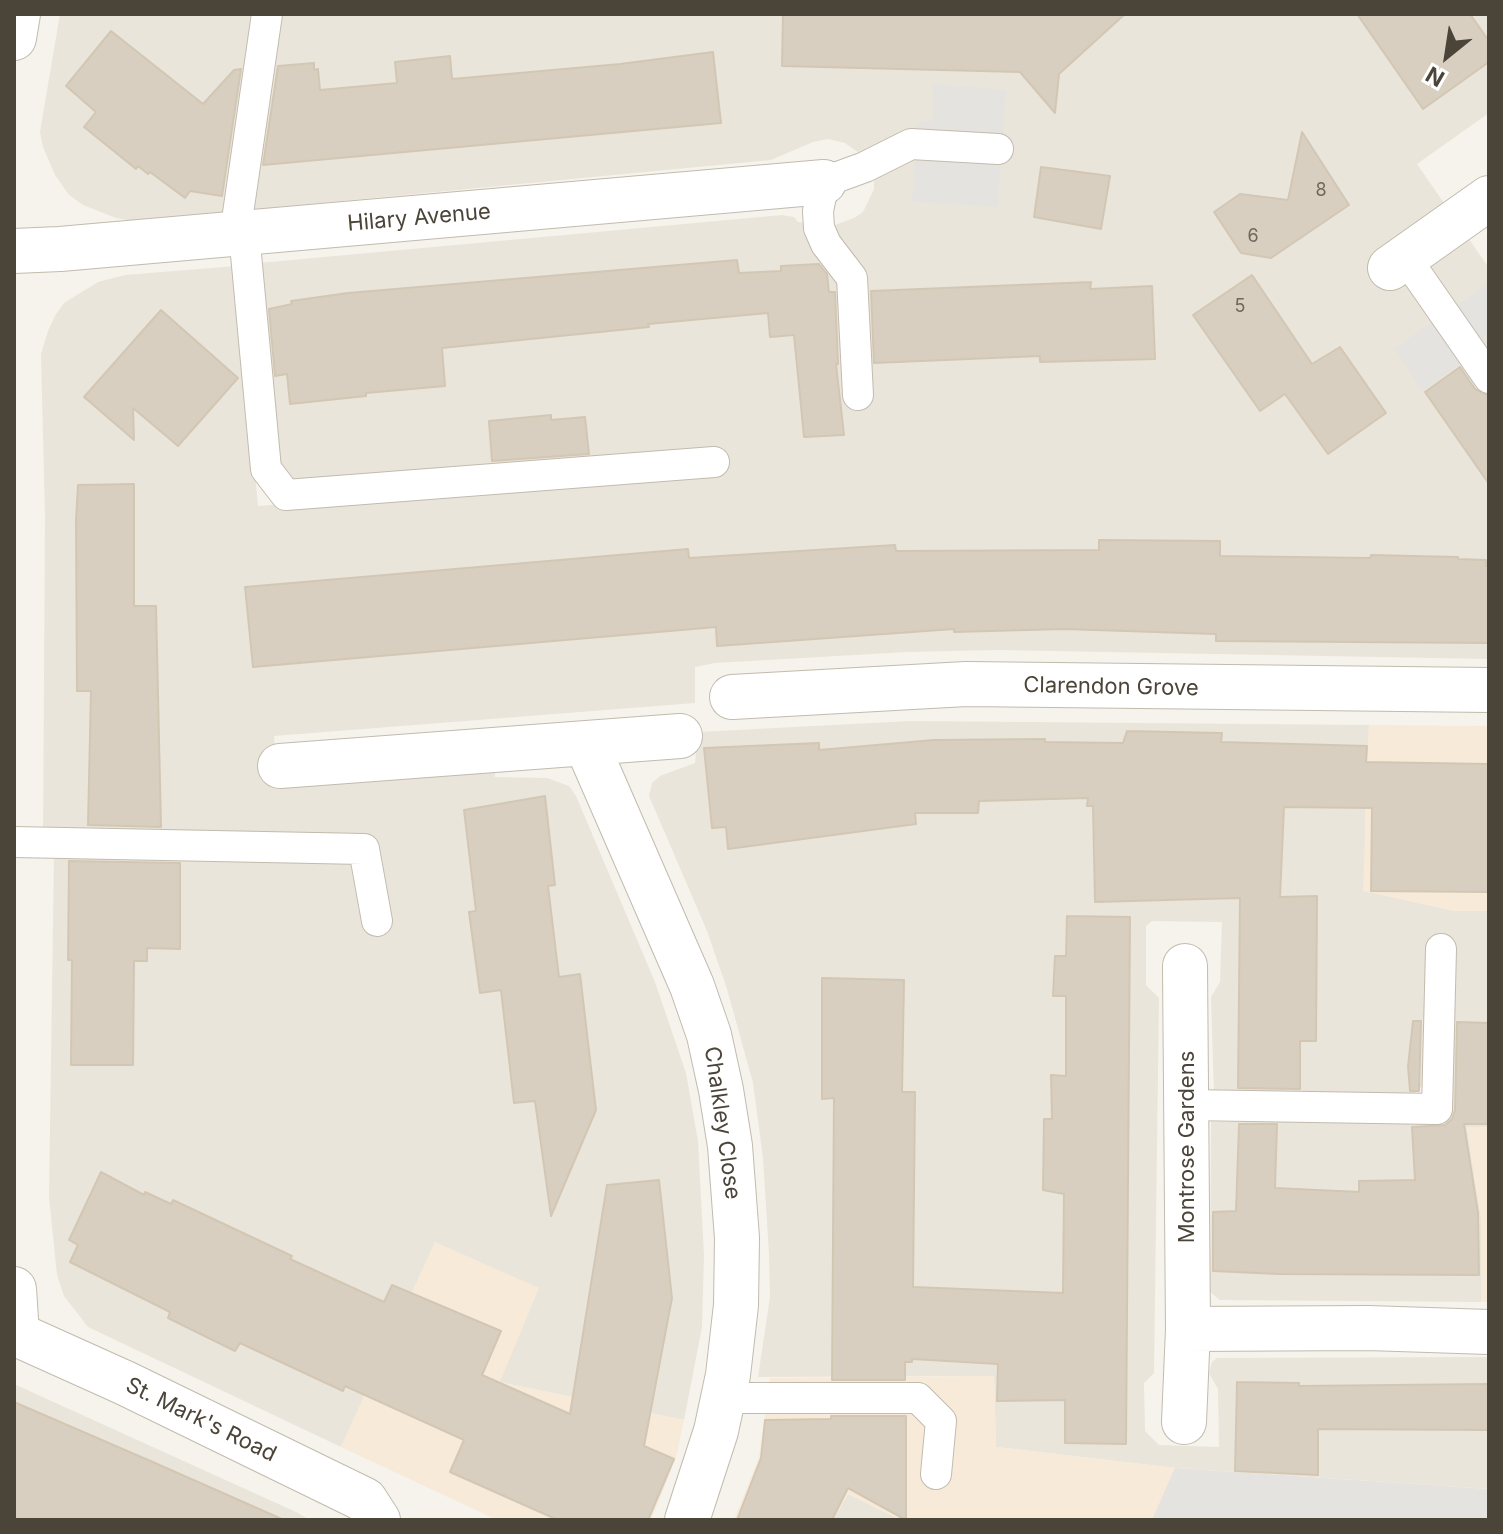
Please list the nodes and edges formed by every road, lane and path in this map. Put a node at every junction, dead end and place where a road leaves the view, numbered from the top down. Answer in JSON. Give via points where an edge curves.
{"nodes":[{"id":1,"x":18,"y":14,"type":"edge"},
{"id":2,"x":267,"y":14,"type":"edge"},
{"id":3,"x":14,"y":38,"type":"edge"},
{"id":4,"x":998,"y":149,"type":"dead end"},
{"id":5,"x":824,"y":182,"type":"junction"},
{"id":6,"x":1489,"y":198,"type":"edge"},
{"id":7,"x":240,"y":234,"type":"junction"},
{"id":8,"x":14,"y":251,"type":"edge"},
{"id":9,"x":1398,"y":262,"type":"joint"},
{"id":10,"x":1489,"y":378,"type":"edge"},
{"id":11,"x":858,"y":395,"type":"dead end"},
{"id":12,"x":714,"y":462,"type":"dead end"},
{"id":13,"x":1489,"y":690,"type":"edge"},
{"id":14,"x":732,"y":697,"type":"dead end"},
{"id":15,"x":680,"y":736,"type":"dead end"},
{"id":16,"x":586,"y":743,"type":"junction"},
{"id":17,"x":280,"y":766,"type":"dead end"},
{"id":18,"x":14,"y":842,"type":"edge"},
{"id":19,"x":377,"y":921,"type":"dead end"},
{"id":20,"x":1441,"y":949,"type":"dead end"},
{"id":21,"x":1185,"y":966,"type":"dead end"},
{"id":22,"x":1187,"y":1105,"type":"junction"},
{"id":23,"x":14,"y":1289,"type":"edge"},
{"id":24,"x":1188,"y":1329,"type":"junction"},
{"id":25,"x":1489,"y":1332,"type":"edge"},
{"id":26,"x":16,"y":1334,"type":"edge"},
{"id":27,"x":723,"y":1398,"type":"junction"},
{"id":28,"x":1184,"y":1422,"type":"dead end"},
{"id":29,"x":936,"y":1474,"type":"dead end"},
{"id":30,"x":378,"y":1520,"type":"edge"},
{"id":31,"x":687,"y":1520,"type":"edge"}],
"edges":[{"from":1,"to":3,"type":"street"},
{"from":2,"to":7,"type":"lane"},
{"from":4,"to":5,"type":"lane","via":[[911,144]]},
{"from":5,"to":7,"type":"street","name":"Hilary Avenue"},
{"from":5,"to":11,"type":"lane","via":[[819,228],[852,278]]},
{"from":6,"to":9,"type":"street"},
{"from":7,"to":8,"type":"street","name":"Hilary Avenue"},
{"from":7,"to":12,"type":"lane","via":[[266,469],[286,495]]},
{"from":9,"to":10,"type":"lane"},
{"from":13,"to":14,"type":"street","name":"Clarendon Grove","via":[[966,684]]},
{"from":15,"to":16,"type":"street"},
{"from":16,"to":17,"type":"street"},
{"from":16,"to":27,"type":"street","name":"Chalkley Close","via":[[692,986],[721,1090],[737,1238],[736,1305]]},
{"from":18,"to":19,"type":"lane","via":[[364,849]]},
{"from":20,"to":22,"type":"lane","via":[[1437,1109]]},
{"from":21,"to":22,"type":"street","name":"Montrose Gardens"},
{"from":22,"to":24,"type":"street","name":"Montrose Gardens"},
{"from":23,"to":26,"type":"street"},
{"from":24,"to":25,"type":"street"},
{"from":24,"to":28,"type":"street","name":"Montrose Gardens"},
{"from":26,"to":30,"type":"street","name":"St. Mark's Road","via":[[365,1500]]},
{"from":27,"to":29,"type":"lane","via":[[918,1398],[941,1421]]},
{"from":27,"to":31,"type":"street","name":"Chalkley Close"}]}
